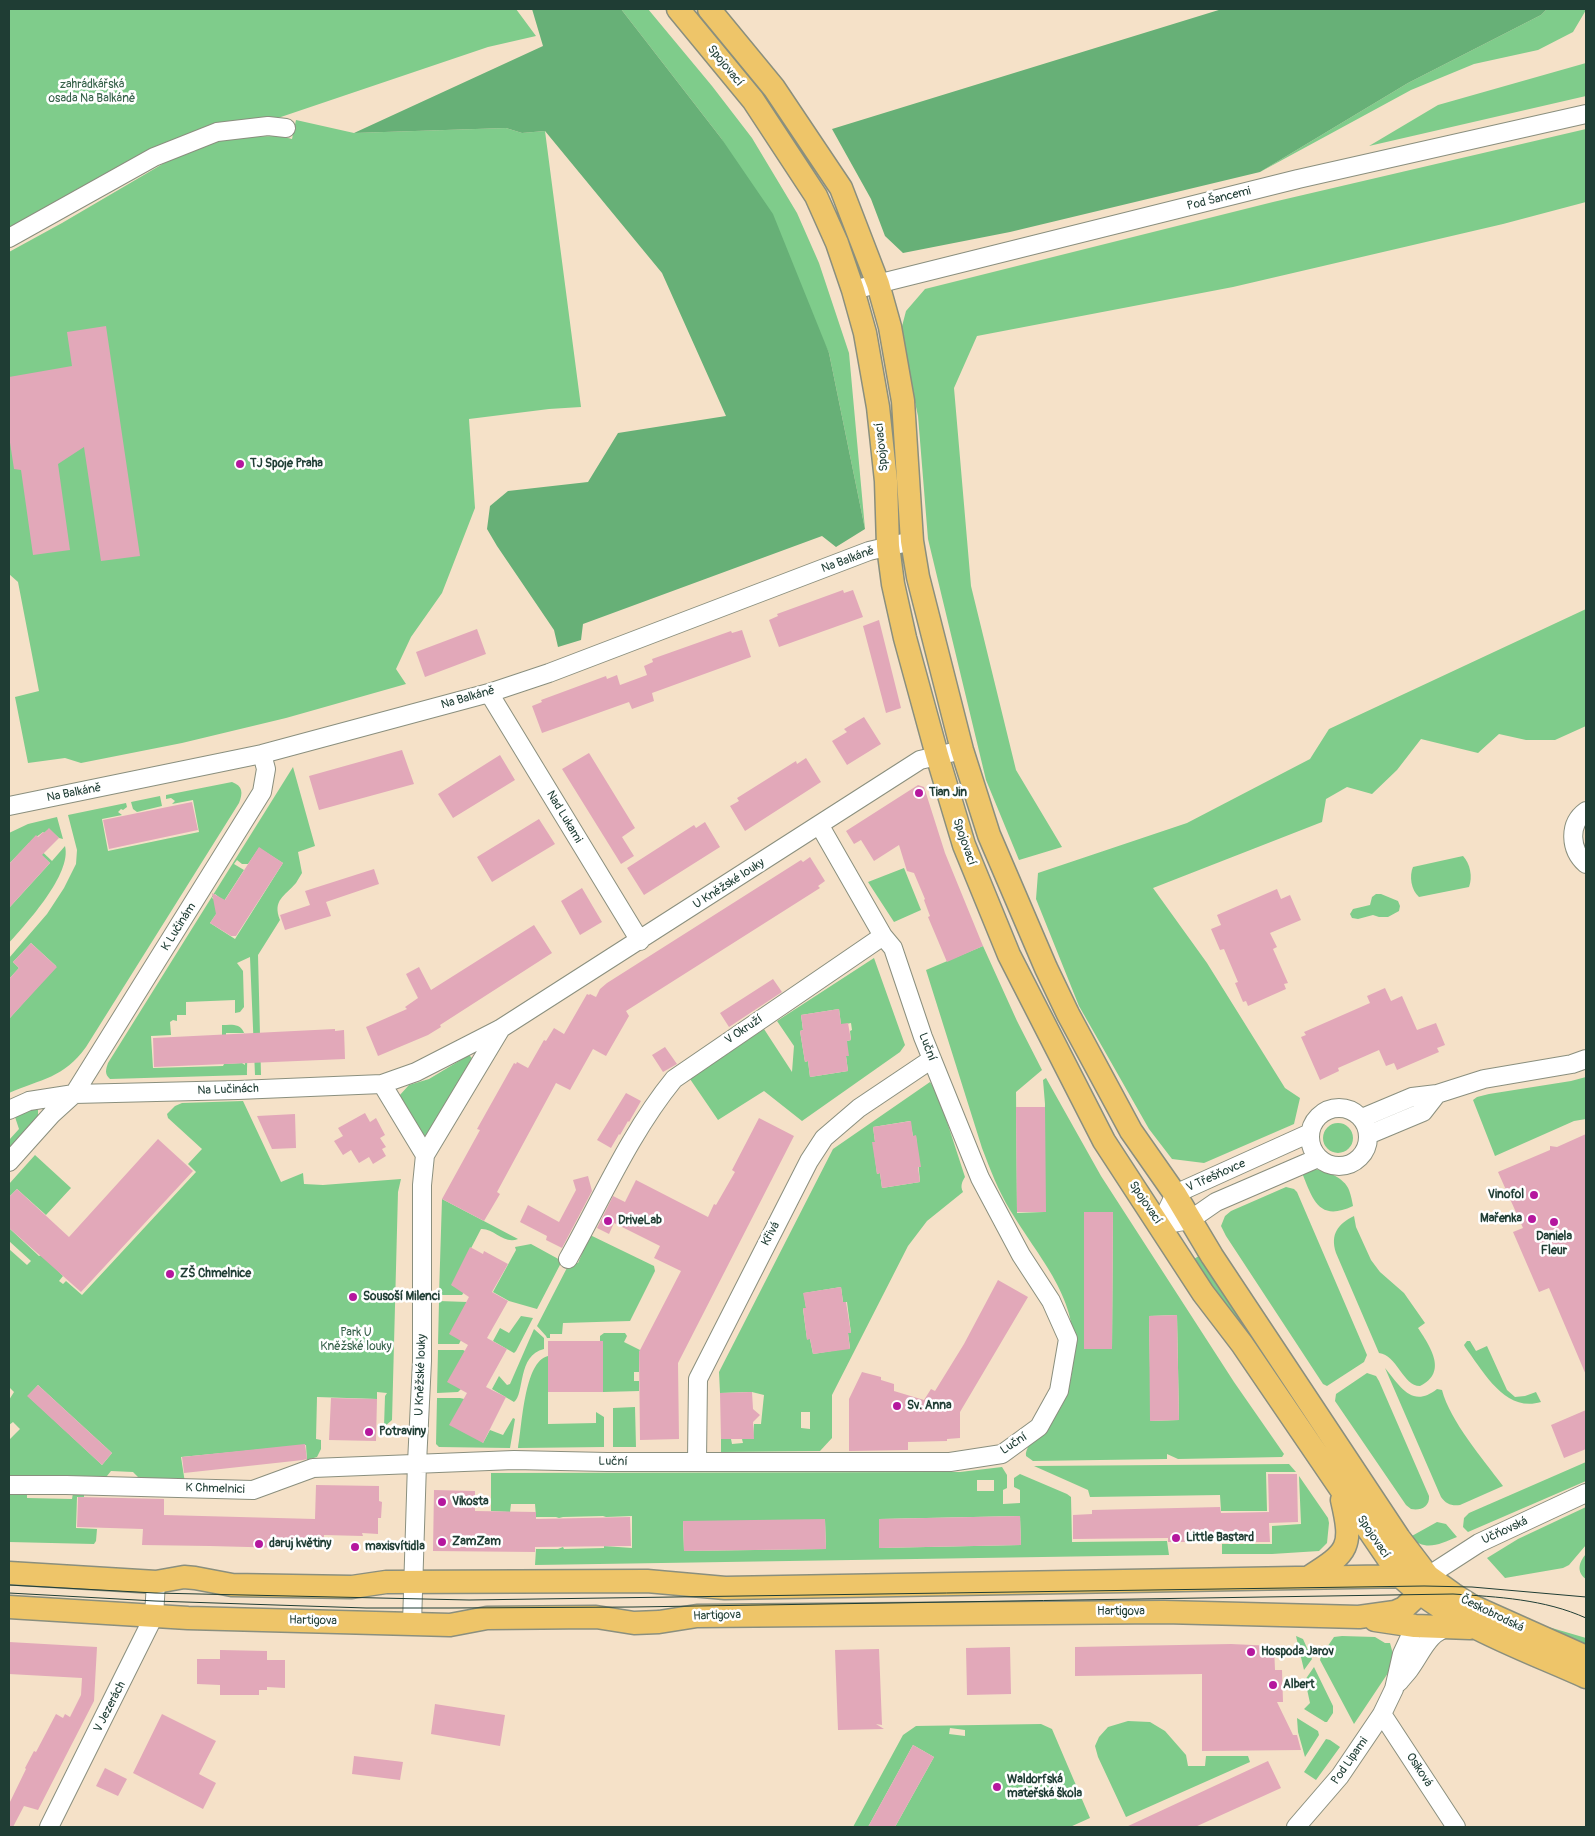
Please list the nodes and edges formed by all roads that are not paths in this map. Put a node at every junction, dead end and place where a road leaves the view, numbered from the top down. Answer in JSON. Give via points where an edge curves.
{"nodes":[{"id":1,"x":678,"y":9,"type":"edge"},
{"id":2,"x":709,"y":9,"type":"edge"},
{"id":3,"x":1586,"y":114,"type":"edge"},
{"id":4,"x":286,"y":128,"type":"dead end"},
{"id":5,"x":9,"y":238,"type":"edge"},
{"id":6,"x":878,"y":284,"type":"junction"},
{"id":7,"x":853,"y":290,"type":"junction"},
{"id":8,"x":912,"y":541,"type":"junction"},
{"id":9,"x":888,"y":546,"type":"junction"},
{"id":10,"x":489,"y":693,"type":"junction"},
{"id":11,"x":962,"y":750,"type":"junction"},
{"id":12,"x":262,"y":754,"type":"junction"},
{"id":13,"x":937,"y":755,"type":"junction"},
{"id":14,"x":9,"y":806,"type":"edge"},
{"id":15,"x":1586,"y":811,"type":"edge"},
{"id":16,"x":820,"y":826,"type":"junction"},
{"id":17,"x":1586,"y":864,"type":"edge"},
{"id":18,"x":883,"y":936,"type":"junction"},
{"id":19,"x":640,"y":940,"type":"junction"},
{"id":20,"x":500,"y":1029,"type":"junction"},
{"id":21,"x":932,"y":1059,"type":"junction"},
{"id":22,"x":1586,"y":1059,"type":"edge"},
{"id":23,"x":382,"y":1084,"type":"junction"},
{"id":24,"x":74,"y":1094,"type":"junction"},
{"id":25,"x":1437,"y":1094,"type":"junction"},
{"id":26,"x":9,"y":1110,"type":"edge"},
{"id":27,"x":1362,"y":1118,"type":"junction"},
{"id":28,"x":1310,"y":1133,"type":"junction"},
{"id":29,"x":1368,"y":1135,"type":"junction"},
{"id":30,"x":425,"y":1155,"type":"junction"},
{"id":31,"x":1318,"y":1158,"type":"junction"},
{"id":32,"x":9,"y":1162,"type":"edge"},
{"id":33,"x":1175,"y":1194,"type":"junction"},
{"id":34,"x":1190,"y":1220,"type":"junction"},
{"id":35,"x":1160,"y":1225,"type":"junction"},
{"id":36,"x":568,"y":1259,"type":"dead end"},
{"id":37,"x":697,"y":1461,"type":"junction"},
{"id":38,"x":417,"y":1463,"type":"junction"},
{"id":39,"x":1338,"y":1484,"type":"junction"},
{"id":40,"x":9,"y":1485,"type":"edge"},
{"id":41,"x":1586,"y":1493,"type":"edge"},
{"id":42,"x":9,"y":1573,"type":"edge"},
{"id":43,"x":1400,"y":1576,"type":"junction"},
{"id":44,"x":1308,"y":1578,"type":"junction"},
{"id":45,"x":156,"y":1582,"type":"junction"},
{"id":46,"x":413,"y":1582,"type":"junction"},
{"id":47,"x":1426,"y":1591,"type":"junction"},
{"id":48,"x":9,"y":1607,"type":"edge"},
{"id":49,"x":154,"y":1616,"type":"junction"},
{"id":50,"x":1360,"y":1617,"type":"junction"},
{"id":51,"x":412,"y":1624,"type":"junction"},
{"id":52,"x":1415,"y":1626,"type":"junction"},
{"id":53,"x":1452,"y":1627,"type":"junction"},
{"id":54,"x":1478,"y":1629,"type":"junction"},
{"id":55,"x":1586,"y":1658,"type":"edge"},
{"id":56,"x":1586,"y":1676,"type":"edge"},
{"id":57,"x":1394,"y":1689,"type":"junction"},
{"id":58,"x":1382,"y":1714,"type":"junction"},
{"id":59,"x":49,"y":1827,"type":"edge"},
{"id":60,"x":1296,"y":1827,"type":"edge"},
{"id":61,"x":1456,"y":1827,"type":"edge"}],
"edges":[{"from":1,"to":7,"type":"main road","name":"Spojovací","via":[[753,100],[816,196]]},
{"from":2,"to":6,"type":"main road","name":"Spojovací","via":[[774,88],[841,188]]},
{"from":3,"to":6,"type":"street","name":"Pod Šancemi","via":[[1298,179]]},
{"from":4,"to":5,"type":"street","via":[[268,126],[217,132],[154,157]]},
{"from":6,"to":7,"type":"street","name":"Pod Šancemi"},
{"from":6,"to":8,"type":"main road","name":"Spojovací","via":[[890,327],[902,401]]},
{"from":7,"to":9,"type":"main road","name":"Spojovací","via":[[878,407],[886,481]]},
{"from":8,"to":9,"type":"street","name":"Na Balkáně"},
{"from":8,"to":11,"type":"main road","name":"Spojovací","via":[[918,577]]},
{"from":9,"to":10,"type":"street","name":"Na Balkáně"},
{"from":9,"to":13,"type":"main road","name":"Spojovací","via":[[905,638]]},
{"from":10,"to":12,"type":"street","name":"Na Balkáně"},
{"from":10,"to":19,"type":"street","name":"Nad Lukami"},
{"from":11,"to":13,"type":"street","name":"U Kněžské louky"},
{"from":11,"to":33,"type":"main road","name":"Spojovací","via":[[989,835],[1064,1007],[1131,1131]]},
{"from":12,"to":14,"type":"street","name":"Na Balkáně"},
{"from":12,"to":24,"type":"street","name":"K Lučinám","via":[[266,768],[262,792]]},
{"from":13,"to":16,"type":"street","name":"U Kněžské louky","via":[[920,760]]},
{"from":13,"to":35,"type":"main road","name":"Spojovací","via":[[964,845],[1009,955],[1104,1141]]},
{"from":15,"to":17,"type":"street","via":[[1580,815],[1573,838],[1575,851]]},
{"from":16,"to":18,"type":"street"},
{"from":16,"to":19,"type":"street","name":"U Kněžské louky"},
{"from":18,"to":21,"type":"street","name":"Luční","via":[[894,948]]},
{"from":18,"to":36,"type":"street","name":"V Okruží","via":[[674,1078],[653,1104],[633,1138]]},
{"from":19,"to":20,"type":"street","name":"U Kněžské louky"},
{"from":20,"to":23,"type":"street","name":"U Kněžské louky","via":[[416,1072]]},
{"from":20,"to":30,"type":"street","name":"U Kněžské louky"},
{"from":21,"to":37,"type":"street","name":"Křivá","via":[[859,1108],[824,1138],[809,1161],[698,1380]]},
{"from":21,"to":37,"type":"street","name":"Luční","via":[[980,1178],[1051,1301],[1068,1339],[1059,1391],[1039,1427],[1002,1454],[950,1462]]},
{"from":22,"to":25,"type":"street","via":[[1484,1079]]},
{"from":23,"to":24,"type":"street","name":"Na Lučinách"},
{"from":23,"to":30,"type":"street"},
{"from":24,"to":26,"type":"street","via":[[28,1101]]},
{"from":24,"to":32,"type":"street","name":"K Lučinám"},
{"from":25,"to":27,"type":"street","via":[[1412,1097]]},
{"from":25,"to":29,"type":"street","via":[[1423,1112]]},
{"from":27,"to":28,"type":"street","via":[[1353,1111],[1340,1108],[1327,1110],[1316,1119]]},
{"from":27,"to":29,"type":"street"},
{"from":28,"to":31,"type":"street","via":[[1311,1146]]},
{"from":28,"to":33,"type":"street","name":"V Třešňovce"},
{"from":29,"to":31,"type":"street","via":[[1366,1152],[1353,1164],[1341,1167],[1328,1165]]},
{"from":30,"to":38,"type":"street","name":"U Kněžské louky"},
{"from":31,"to":34,"type":"street","name":"V Třešňovce","via":[[1216,1202]]},
{"from":33,"to":34,"type":"main road","name":"Spojovací"},
{"from":33,"to":35,"type":"street","name":"V Třešňovce"},
{"from":34,"to":35,"type":"street","name":"V Třešňovce"},
{"from":34,"to":47,"type":"main road","name":"Spojovací","via":[[1398,1538]]},
{"from":35,"to":39,"type":"main road","name":"Spojovací","via":[[1203,1293]]},
{"from":37,"to":38,"type":"street","name":"Luční"},
{"from":38,"to":40,"type":"street","name":"K Chmelnici","via":[[314,1468],[252,1490]]},
{"from":38,"to":46,"type":"street","name":"U Kněžské louky"},
{"from":39,"to":43,"type":"main road","name":"Spojovací"},
{"from":39,"to":44,"type":"main road","via":[[1348,1523],[1346,1543],[1335,1560]]},
{"from":41,"to":47,"type":"street","name":"Učňovská","via":[[1478,1543]]},
{"from":42,"to":45,"type":"main road"},
{"from":43,"to":44,"type":"main road"},
{"from":43,"to":47,"type":"main road","name":"Českobrodská"},
{"from":44,"to":46,"type":"main road","via":[[725,1588],[647,1582]]},
{"from":45,"to":46,"type":"main road","via":[[190,1577],[232,1585],[352,1587]]},
{"from":45,"to":49,"type":"street","name":"V Jezerách"},
{"from":46,"to":51,"type":"street","name":"U Kněžské louky"},
{"from":47,"to":50,"type":"main road","name":"Hartigova","via":[[1395,1612]]},
{"from":47,"to":54,"type":"main road","name":"Českobrodská"},
{"from":47,"to":55,"type":"main road","name":"Českobrodská","via":[[1472,1606]]},
{"from":48,"to":49,"type":"main road","name":"Hartigova"},
{"from":49,"to":51,"type":"main road","name":"Hartigova"},
{"from":49,"to":59,"type":"street","name":"V Jezerách"},
{"from":50,"to":51,"type":"main road","name":"Hartigova","via":[[1154,1612],[697,1616],[653,1622],[596,1617],[487,1618],[450,1625]]},
{"from":50,"to":52,"type":"main road"},
{"from":52,"to":53,"type":"main road"},
{"from":52,"to":57,"type":"street","name":"Pod Lipami","via":[[1402,1654]]},
{"from":53,"to":54,"type":"main road"},
{"from":53,"to":57,"type":"street","name":"Pod Lipami","via":[[1440,1630],[1429,1639]]},
{"from":54,"to":56,"type":"main road","name":"Českobrodská"},
{"from":57,"to":58,"type":"street","name":"Pod Lipami"},
{"from":58,"to":60,"type":"street","name":"Pod Lipami","via":[[1340,1776]]},
{"from":58,"to":61,"type":"street","name":"Osiková"}]}
